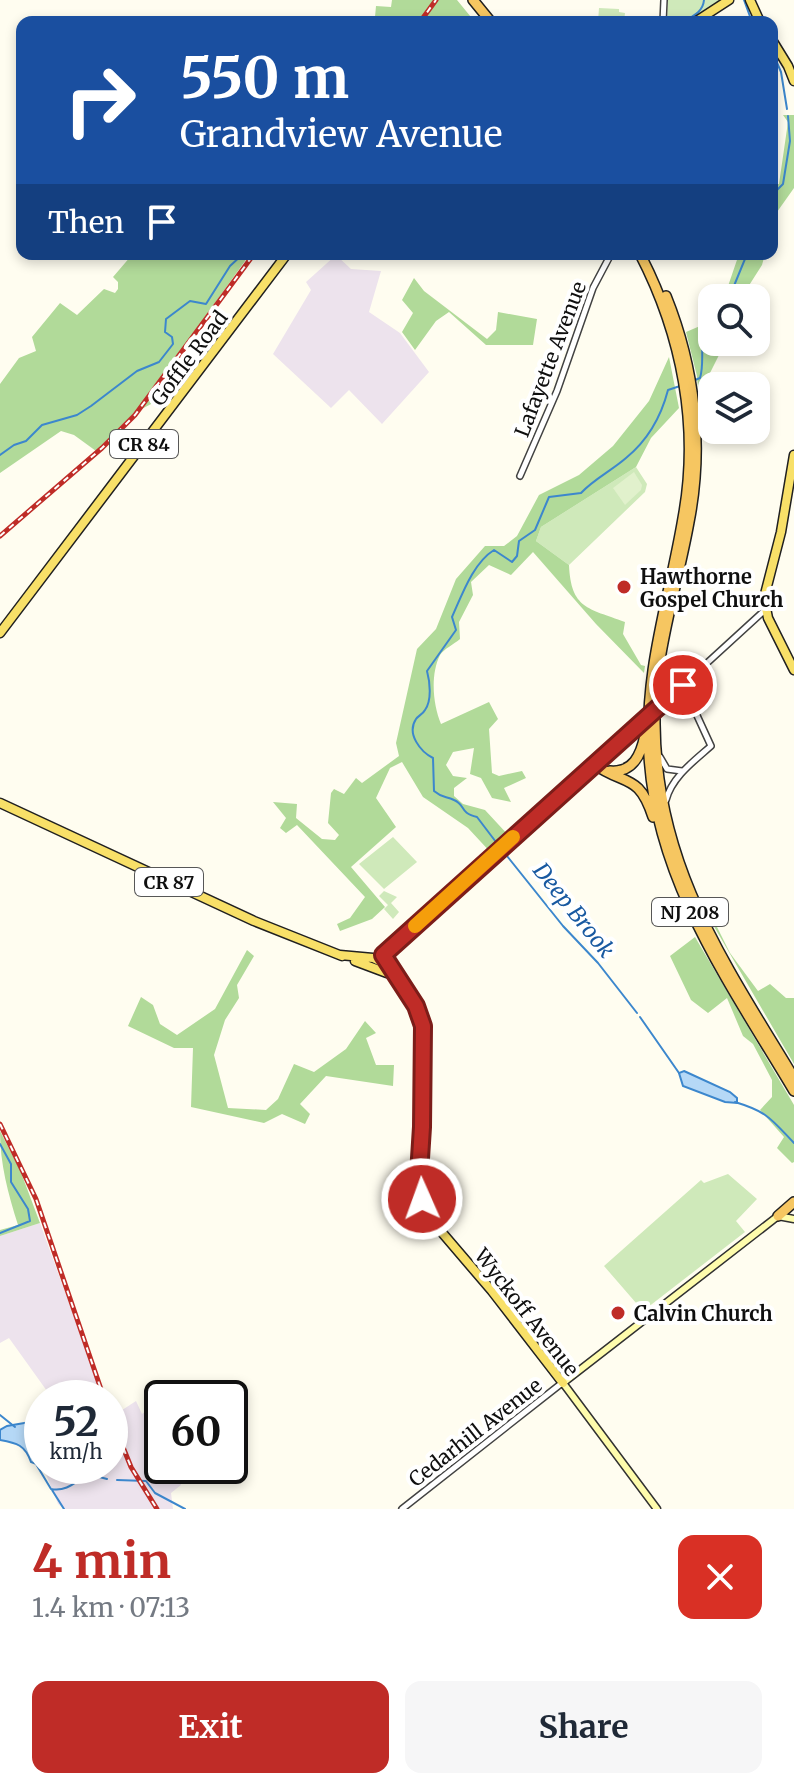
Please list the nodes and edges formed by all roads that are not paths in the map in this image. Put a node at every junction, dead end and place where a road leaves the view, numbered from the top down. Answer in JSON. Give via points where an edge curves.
{"nodes":[{"id":1,"x":467,"y":0,"type":"edge"},
{"id":2,"x":729,"y":0,"type":"edge"},
{"id":3,"x":474,"y":3,"type":"edge"},
{"id":4,"x":704,"y":16,"type":"edge"},
{"id":5,"x":778,"y":51,"type":"edge"},
{"id":6,"x":794,"y":81,"type":"edge"},
{"id":7,"x":282,"y":260,"type":"edge"},
{"id":8,"x":608,"y":260,"type":"edge"},
{"id":9,"x":645,"y":260,"type":"edge"},
{"id":10,"x":794,"y":455,"type":"edge"},
{"id":11,"x":520,"y":476,"type":"dead end"},
{"id":12,"x":765,"y":610,"type":"junction"},
{"id":13,"x":0,"y":633,"type":"edge"},
{"id":14,"x":794,"y":670,"type":"edge"},
{"id":15,"x":683,"y":685,"type":"junction"},
{"id":16,"x":651,"y":713,"type":"junction"},
{"id":17,"x":594,"y":764,"type":"junction"},
{"id":18,"x":683,"y":771,"type":"junction"},
{"id":19,"x":0,"y":803,"type":"edge"},
{"id":20,"x":672,"y":846,"type":"junction"},
{"id":21,"x":672,"y":869,"type":"junction"},
{"id":22,"x":380,"y":961,"type":"junction"},
{"id":23,"x":399,"y":983,"type":"junction"},
{"id":24,"x":794,"y":1078,"type":"edge"},
{"id":25,"x":794,"y":1091,"type":"edge"},
{"id":26,"x":793,"y":1213,"type":"edge"},
{"id":27,"x":778,"y":1216,"type":"joint"},
{"id":28,"x":757,"y":1232,"type":"junction"},
{"id":29,"x":563,"y":1383,"type":"junction"},
{"id":30,"x":402,"y":1509,"type":"edge"},
{"id":31,"x":657,"y":1509,"type":"edge"}],
"edges":[{"from":1,"to":3,"type":"highway"},
{"from":2,"to":4,"type":"main road"},
{"from":5,"to":6,"type":"main road"},
{"from":7,"to":13,"type":"main road","name":"Goffle Road","number":"CR 84"},
{"from":8,"to":11,"type":"street","name":"Lafayette Avenue"},
{"from":9,"to":16,"type":"highway","number":"NJ 208","via":[[680,361],[690,452],[685,509],[655,643]]},
{"from":10,"to":12,"type":"main road"},
{"from":12,"to":14,"type":"main road"},
{"from":12,"to":15,"type":"street"},
{"from":15,"to":16,"type":"street"},
{"from":15,"to":18,"type":"street","via":[[711,746]]},
{"from":16,"to":17,"type":"street"},
{"from":16,"to":17,"type":"highway","via":[[643,745],[630,766],[615,771]]},
{"from":16,"to":18,"type":"street","via":[[662,763]]},
{"from":16,"to":20,"type":"highway","number":"NJ 208"},
{"from":16,"to":21,"type":"highway","number":"NJ 208","via":[[653,791]]},
{"from":17,"to":21,"type":"highway","via":[[630,780],[644,794]]},
{"from":17,"to":22,"type":"street"},
{"from":18,"to":20,"type":"street","via":[[666,799]]},
{"from":19,"to":22,"type":"main road","name":"Wyckoff Avenue","number":"CR 87","via":[[254,921],[340,955]]},
{"from":20,"to":24,"type":"highway","number":"NJ 208","via":[[705,929]]},
{"from":21,"to":25,"type":"highway","number":"NJ 208","via":[[705,941]]},
{"from":22,"to":23,"type":"main road","name":"Wyckoff Avenue","number":"CR 87"},
{"from":22,"to":23,"type":"main road","name":"Wyckoff Avenue","number":"CR 87"},
{"from":23,"to":29,"type":"main road","name":"Wyckoff Avenue","number":"CR 87","via":[[419,1012],[424,1033],[419,1181],[424,1207]]},
{"from":26,"to":27,"type":"highway"},
{"from":26,"to":28,"type":"main road","name":"Cedarhill Avenue"},
{"from":27,"to":28,"type":"main road","name":"Cedarhill Avenue"},
{"from":28,"to":29,"type":"main road","name":"Cedarhill Avenue"},
{"from":29,"to":30,"type":"street","name":"Cedarhill Avenue"},
{"from":29,"to":31,"type":"main road","name":"Wyckoff Avenue","number":"CR 87"}]}
